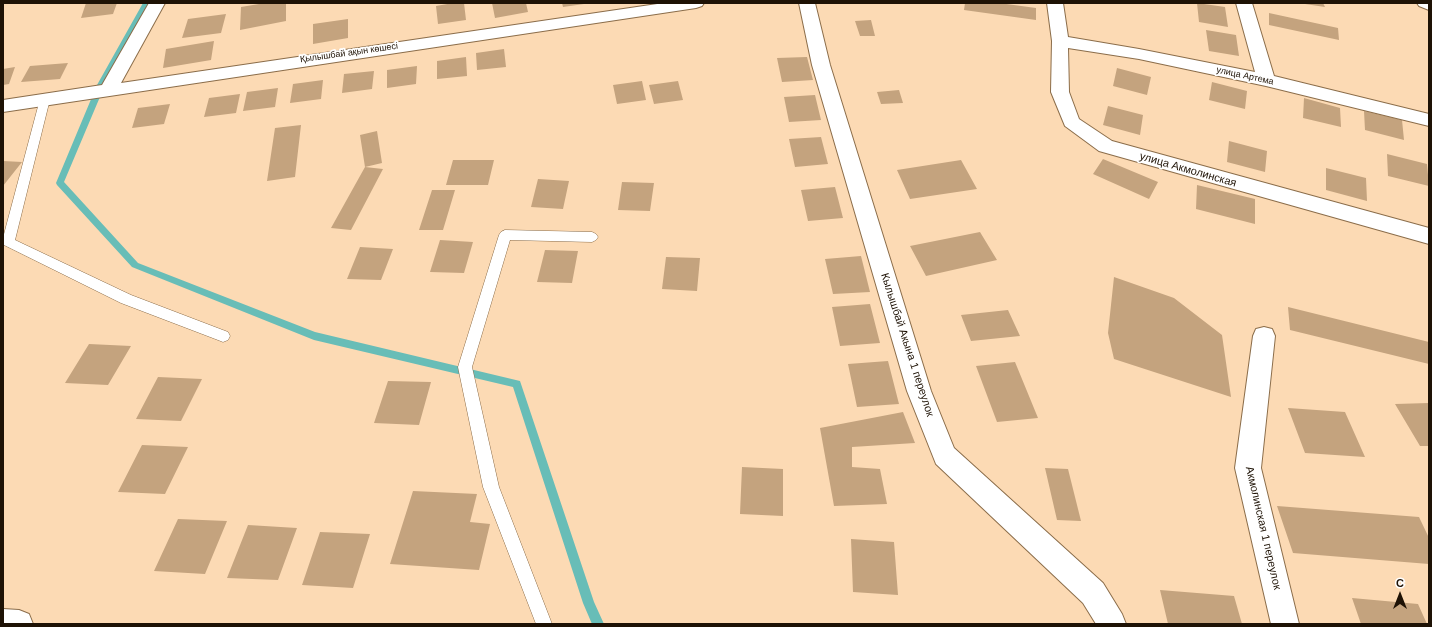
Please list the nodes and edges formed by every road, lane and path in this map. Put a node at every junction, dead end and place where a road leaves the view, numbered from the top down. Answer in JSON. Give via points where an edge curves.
{"nodes":[{"id":1,"x":157,"y":3,"type":"edge"},
{"id":2,"x":696,"y":3,"type":"edge"},
{"id":3,"x":807,"y":3,"type":"edge"},
{"id":4,"x":1055,"y":3,"type":"edge"},
{"id":5,"x":1244,"y":3,"type":"edge"},
{"id":6,"x":1425,"y":3,"type":"edge"},
{"id":7,"x":1429,"y":5,"type":"edge"},
{"id":8,"x":623,"y":8,"type":"edge"},
{"id":9,"x":1060,"y":41,"type":"junction"},
{"id":10,"x":1266,"y":80,"type":"junction"},
{"id":11,"x":109,"y":89,"type":"junction"},
{"id":12,"x":45,"y":99,"type":"junction"},
{"id":13,"x":3,"y":106,"type":"edge"},
{"id":14,"x":1429,"y":120,"type":"edge"},
{"id":15,"x":1429,"y":236,"type":"edge"},
{"id":16,"x":592,"y":237,"type":"dead end"},
{"id":17,"x":6,"y":243,"type":"edge"},
{"id":18,"x":223,"y":336,"type":"dead end"},
{"id":19,"x":1264,"y":336,"type":"dead end"},
{"id":20,"x":3,"y":623,"type":"edge"},
{"id":21,"x":19,"y":624,"type":"edge"},
{"id":22,"x":544,"y":624,"type":"edge"},
{"id":23,"x":1112,"y":624,"type":"edge"},
{"id":24,"x":1285,"y":624,"type":"edge"}],
"edges":[{"from":1,"to":11,"type":"street"},
{"from":2,"to":8,"type":"street","name":"Қылышбай ақын көшесі"},
{"from":3,"to":23,"type":"street","name":"Кылышбай Акына 1 переулок","via":[[821,65],[919,390],[945,456],[1093,593]]},
{"from":4,"to":9,"type":"street","name":"улица Акмолинская"},
{"from":5,"to":10,"type":"street"},
{"from":6,"to":7,"type":"street"},
{"from":8,"to":11,"type":"street","name":"Қылышбай ақын көшесі"},
{"from":9,"to":10,"type":"street","name":"улица Артема"},
{"from":9,"to":15,"type":"street","name":"улица Акмолинская","via":[[1060,92],[1071,122],[1106,146]]},
{"from":10,"to":14,"type":"street","name":"улица Артема"},
{"from":11,"to":12,"type":"street","name":"Қылышбай ақын көшесі"},
{"from":12,"to":13,"type":"street","name":"Қылышбай ақын көшесі"},
{"from":12,"to":17,"type":"lane"},
{"from":16,"to":22,"type":"lane","via":[[505,235],[465,367],[492,487]]},
{"from":17,"to":18,"type":"lane","via":[[126,299]]},
{"from":19,"to":24,"type":"street","name":"Акмолинская 1 переулок","via":[[1248,468]]},
{"from":20,"to":21,"type":"street"}]}
